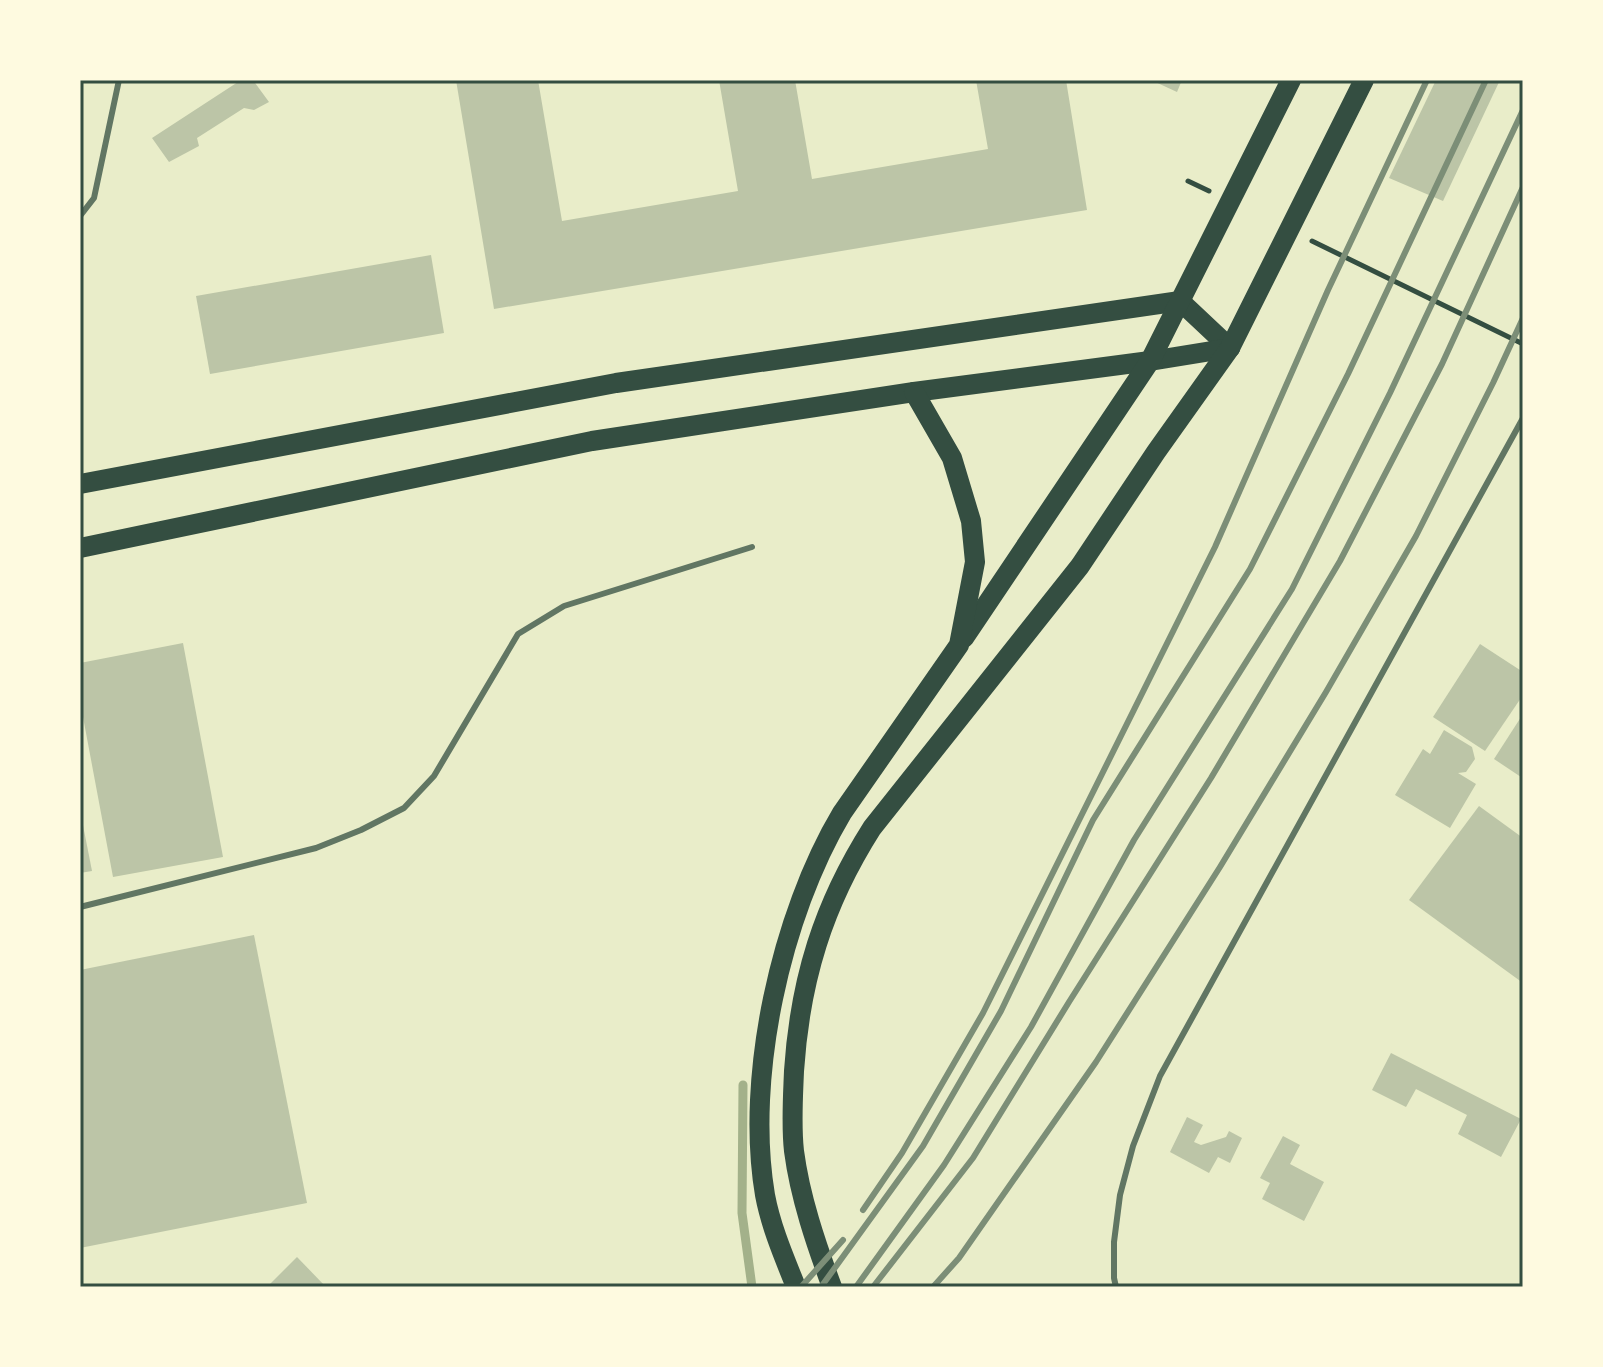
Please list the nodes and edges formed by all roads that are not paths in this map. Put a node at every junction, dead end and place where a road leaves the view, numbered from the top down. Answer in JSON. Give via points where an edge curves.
{"nodes":[{"id":1,"x":119,"y":80,"type":"edge"},
{"id":2,"x":1291,"y":80,"type":"edge"},
{"id":3,"x":1364,"y":80,"type":"edge"},
{"id":4,"x":80,"y":216,"type":"edge"},
{"id":5,"x":1180,"y":301,"type":"junction"},
{"id":6,"x":1230,"y":348,"type":"junction"},
{"id":7,"x":1150,"y":361,"type":"junction"},
{"id":8,"x":914,"y":392,"type":"junction"},
{"id":9,"x":1523,"y":418,"type":"edge"},
{"id":10,"x":80,"y":484,"type":"edge"},
{"id":11,"x":752,"y":547,"type":"dead end"},
{"id":12,"x":80,"y":548,"type":"edge"},
{"id":13,"x":959,"y":645,"type":"junction"},
{"id":14,"x":80,"y":907,"type":"edge"},
{"id":15,"x":796,"y":1287,"type":"edge"},
{"id":16,"x":832,"y":1287,"type":"edge"},
{"id":17,"x":1116,"y":1287,"type":"edge"}],
"edges":[{"from":1,"to":4,"type":"lane","via":[[94,198]]},
{"from":2,"to":5,"type":"main road"},
{"from":3,"to":6,"type":"main road"},
{"from":5,"to":6,"type":"main road"},
{"from":5,"to":7,"type":"main road"},
{"from":5,"to":10,"type":"main road","via":[[616,383]]},
{"from":6,"to":7,"type":"main road"},
{"from":6,"to":16,"type":"main road","via":[[1080,566],[872,828],[820,932],[803,996],[794,1078],[794,1150],[801,1191]]},
{"from":7,"to":8,"type":"main road"},
{"from":7,"to":13,"type":"main road"},
{"from":8,"to":12,"type":"main road","via":[[592,441]]},
{"from":8,"to":13,"type":"main road","via":[[952,458],[971,521],[975,562]]},
{"from":9,"to":17,"type":"lane","via":[[1160,1076],[1120,1195]]},
{"from":11,"to":14,"type":"lane","via":[[564,606],[518,634],[434,776],[404,808],[316,848]]},
{"from":13,"to":15,"type":"main road","via":[[842,813],[815,863],[786,948],[766,1038],[760,1160],[774,1228]]}]}
